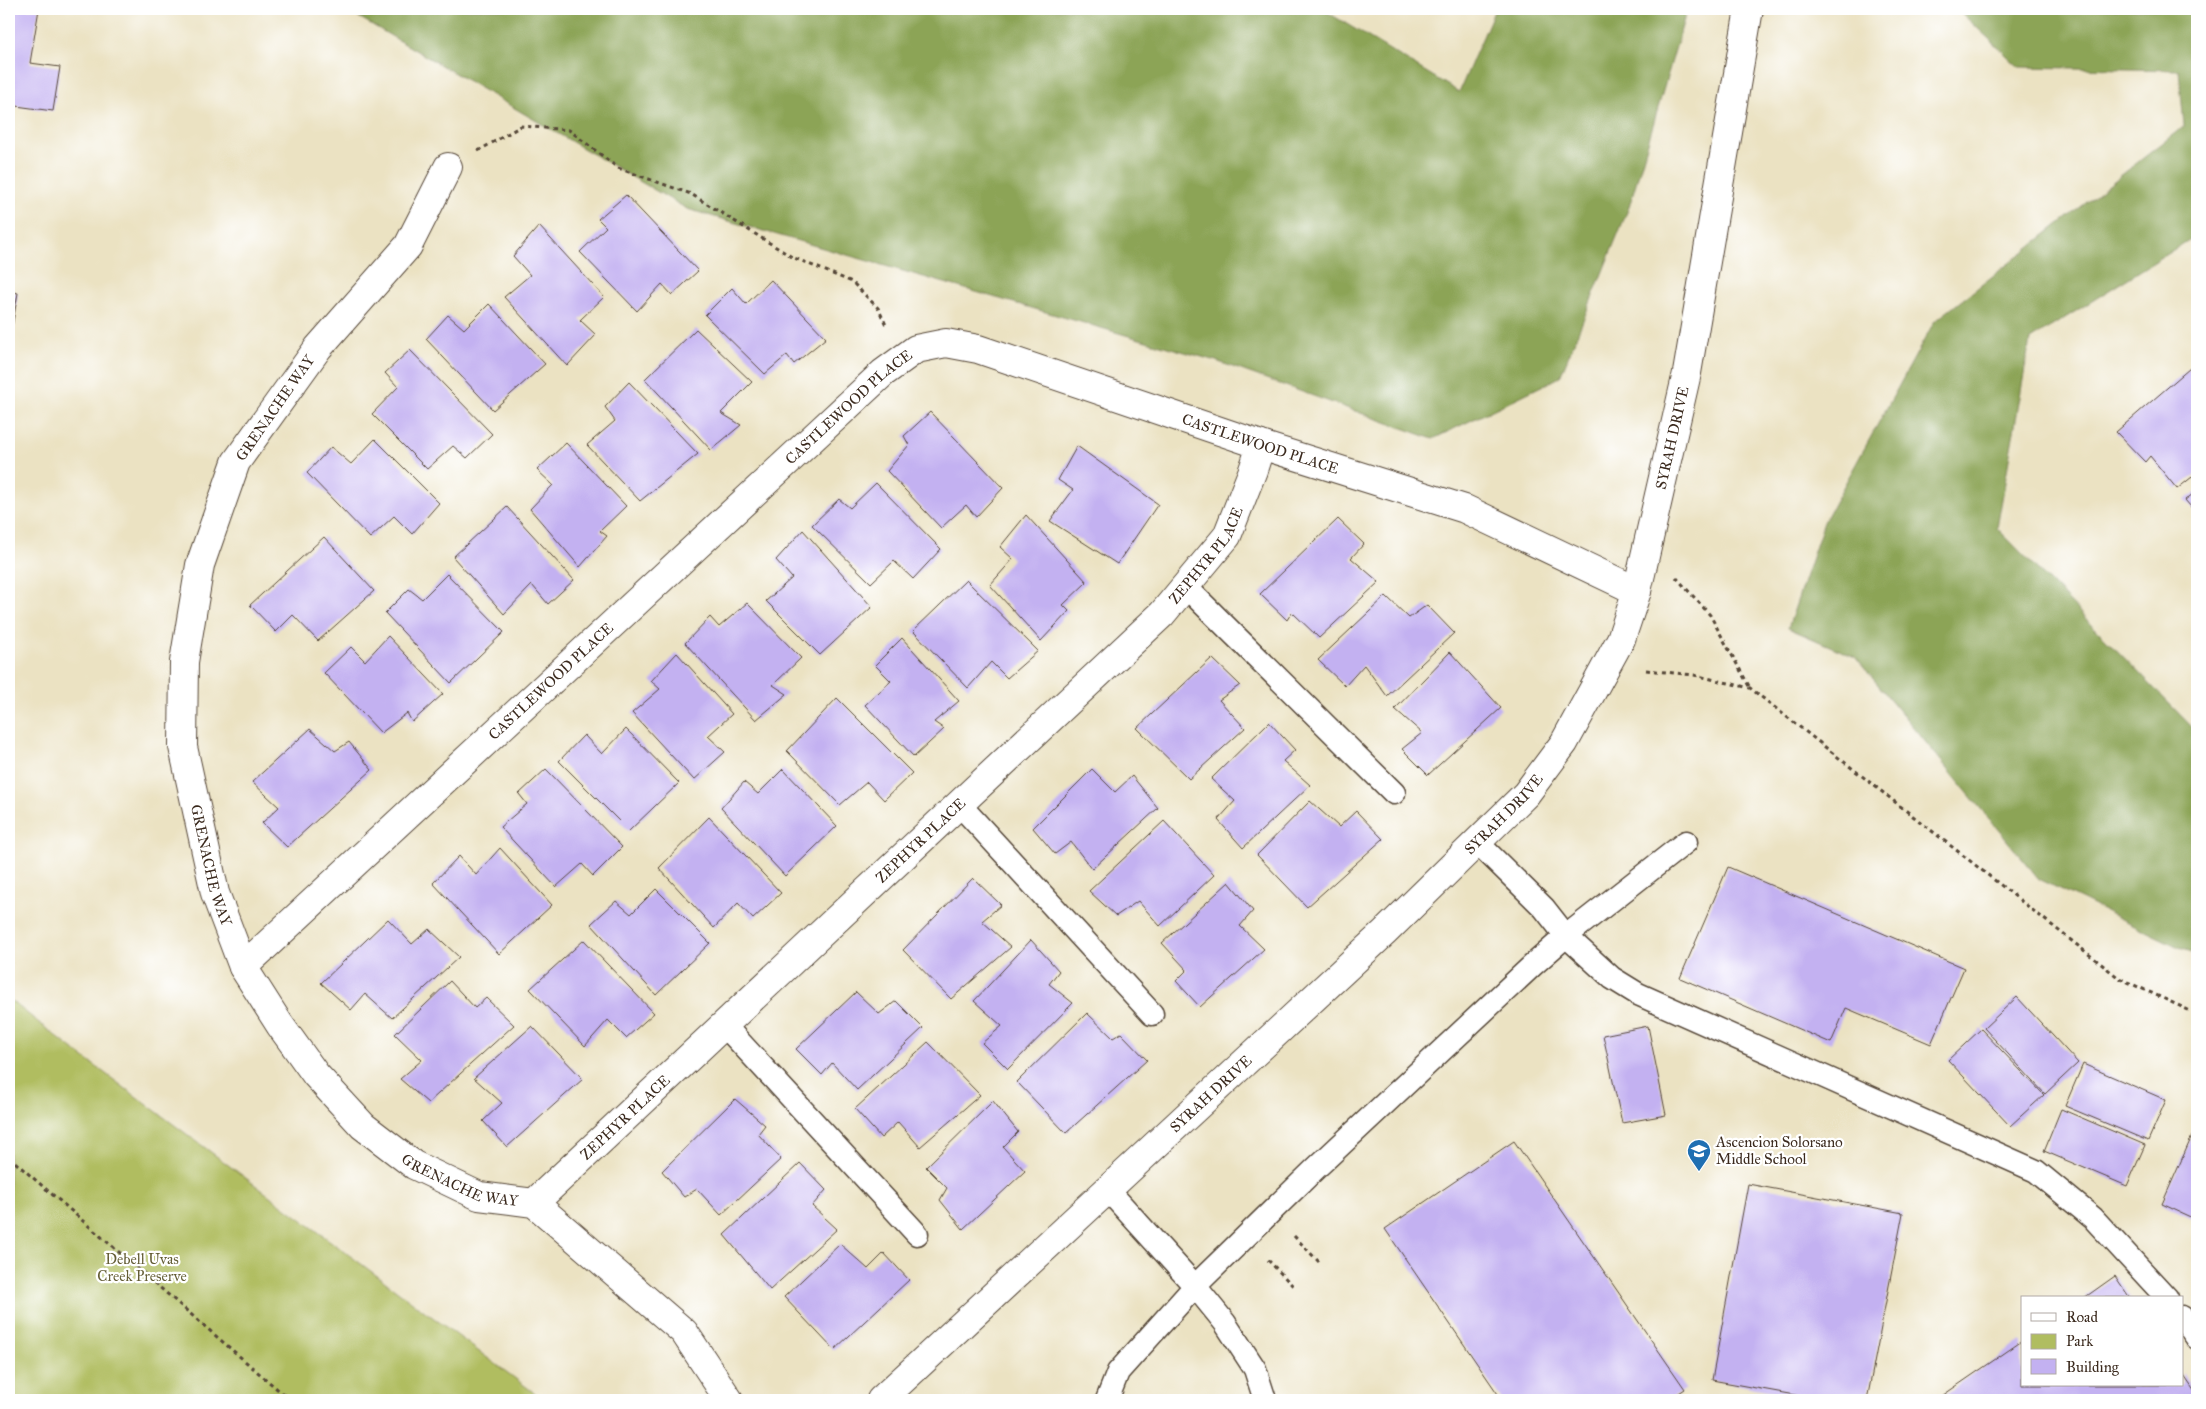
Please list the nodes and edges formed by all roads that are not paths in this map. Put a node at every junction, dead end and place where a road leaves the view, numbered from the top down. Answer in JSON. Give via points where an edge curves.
{"nodes":[{"id":1,"x":1749,"y":9,"type":"edge"},
{"id":2,"x":448,"y":167,"type":"road end"},
{"id":3,"x":1261,"y":445,"type":"junction"},
{"id":4,"x":1185,"y":586,"type":"junction"},
{"id":5,"x":1637,"y":591,"type":"junction"},
{"id":6,"x":1394,"y":792,"type":"dead end"},
{"id":7,"x":959,"y":804,"type":"junction"},
{"id":8,"x":1477,"y":842,"type":"junction"},
{"id":9,"x":1686,"y":842,"type":"dead end"},
{"id":10,"x":1566,"y":936,"type":"junction"},
{"id":11,"x":243,"y":968,"type":"junction"},
{"id":12,"x":1152,"y":1014,"type":"dead end"},
{"id":13,"x":724,"y":1026,"type":"junction"},
{"id":14,"x":1108,"y":1190,"type":"junction"},
{"id":15,"x":534,"y":1203,"type":"junction"},
{"id":16,"x":918,"y":1234,"type":"dead end"},
{"id":17,"x":1195,"y":1286,"type":"junction"},
{"id":18,"x":2165,"y":1296,"type":"edge"},
{"id":19,"x":2184,"y":1320,"type":"edge"},
{"id":20,"x":2197,"y":1338,"type":"edge"},
{"id":21,"x":729,"y":1400,"type":"edge"},
{"id":22,"x":881,"y":1400,"type":"edge"},
{"id":23,"x":1107,"y":1400,"type":"edge"},
{"id":24,"x":1264,"y":1400,"type":"edge"}],
"edges":[{"from":1,"to":5,"type":"street","name":"SYRAH DRIVE","via":[[1687,373]]},
{"from":2,"to":11,"type":"street","name":"GRENACHE WAY","via":[[408,246],[318,348],[236,462],[200,566],[184,662],[182,747],[215,893]]},
{"from":3,"to":4,"type":"street","name":"ZEPHYR PLACE","via":[[1227,536]]},
{"from":3,"to":5,"type":"street","name":"CASTLEWOOD PLACE","via":[[1465,510]]},
{"from":3,"to":11,"type":"street","name":"CASTLEWOOD PLACE","via":[[978,349],[946,343],[916,349],[883,373]]},
{"from":4,"to":6,"type":"lane"},
{"from":4,"to":7,"type":"street","name":"ZEPHYR PLACE","via":[[1162,614]]},
{"from":5,"to":8,"type":"street","name":"SYRAH DRIVE","via":[[1620,639],[1558,750],[1526,794]]},
{"from":7,"to":12,"type":"lane"},
{"from":7,"to":13,"type":"street","name":"ZEPHYR PLACE"},
{"from":8,"to":10,"type":"lane","via":[[1544,908]]},
{"from":8,"to":14,"type":"street","name":"SYRAH DRIVE"},
{"from":9,"to":10,"type":"lane"},
{"from":10,"to":17,"type":"lane","via":[[1336,1149]]},
{"from":10,"to":18,"type":"lane","via":[[1612,978],[1638,994],[2036,1171],[2093,1218]]},
{"from":11,"to":15,"type":"street","name":"GRENACHE WAY","via":[[316,1075],[363,1126],[414,1165],[479,1196]]},
{"from":13,"to":15,"type":"street","name":"ZEPHYR PLACE"},
{"from":13,"to":16,"type":"lane"},
{"from":14,"to":17,"type":"lane"},
{"from":14,"to":22,"type":"street","name":"SYRAH DRIVE"},
{"from":15,"to":21,"type":"street","name":"GRENACHE WAY","via":[[684,1332]]},
{"from":17,"to":23,"type":"lane","via":[[1118,1372]]},
{"from":17,"to":24,"type":"lane","via":[[1255,1369]]},
{"from":19,"to":20,"type":"lane"}]}
